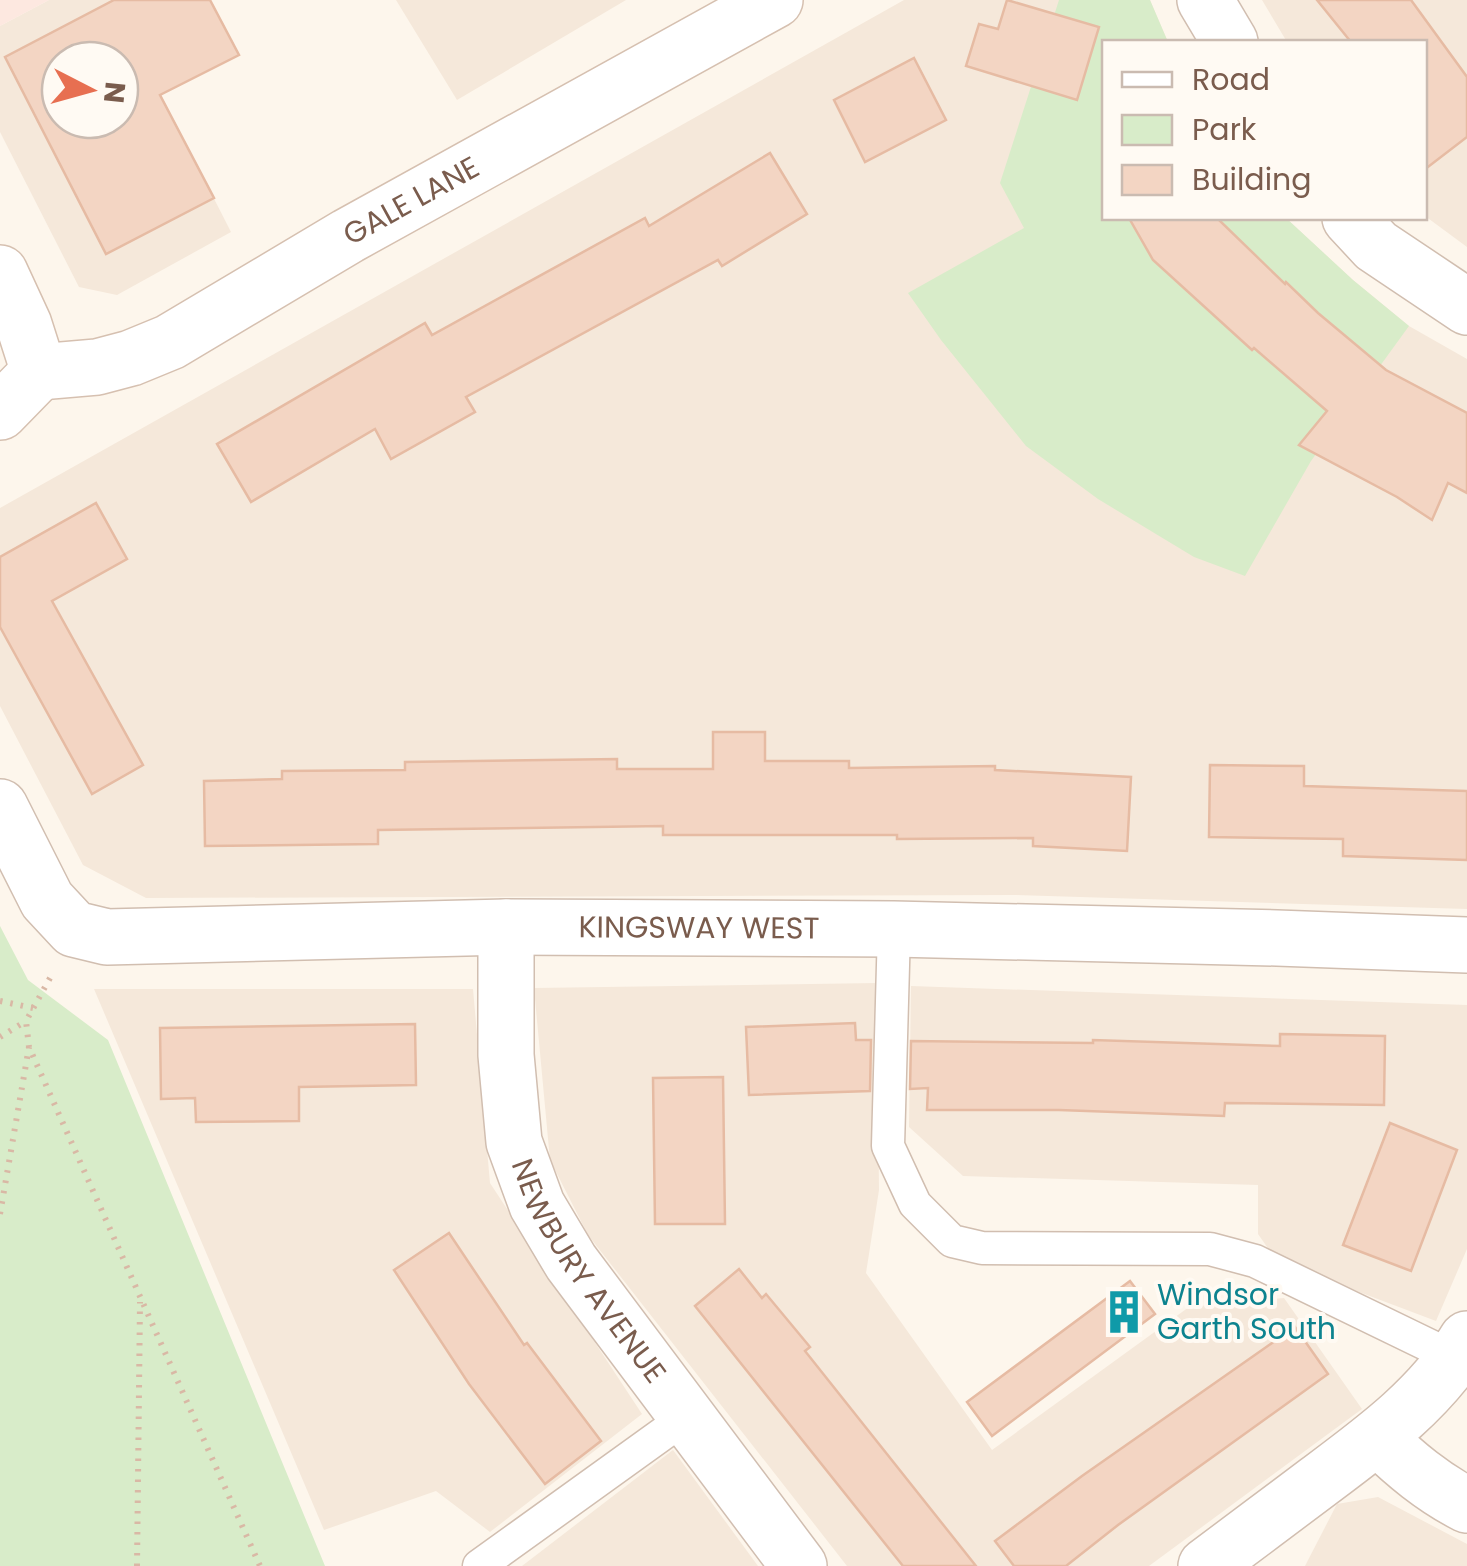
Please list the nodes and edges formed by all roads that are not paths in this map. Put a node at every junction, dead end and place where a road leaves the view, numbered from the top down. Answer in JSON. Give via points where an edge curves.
{"nodes":[{"id":1,"x":1205,"y":0,"type":"edge"},
{"id":2,"x":767,"y":2,"type":"edge"},
{"id":3,"x":1229,"y":40,"type":"edge"},
{"id":4,"x":1352,"y":220,"type":"edge"},
{"id":5,"x":0,"y":273,"type":"edge"},
{"id":6,"x":1467,"y":307,"type":"edge"},
{"id":7,"x":39,"y":372,"type":"junction"},
{"id":8,"x":0,"y":412,"type":"edge"},
{"id":9,"x":0,"y":807,"type":"edge"},
{"id":10,"x":506,"y":927,"type":"junction"},
{"id":11,"x":894,"y":929,"type":"junction"},
{"id":12,"x":1467,"y":945,"type":"edge"},
{"id":13,"x":1461,"y":1348,"type":"edge"},
{"id":14,"x":686,"y":1416,"type":"junction"},
{"id":15,"x":1378,"y":1438,"type":"junction"},
{"id":16,"x":1467,"y":1505,"type":"edge"},
{"id":17,"x":479,"y":1566,"type":"edge"},
{"id":18,"x":798,"y":1566,"type":"edge"},
{"id":19,"x":1206,"y":1566,"type":"edge"}],
"edges":[{"from":1,"to":3,"type":"street"},
{"from":2,"to":7,"type":"street","name":"GALE LANE","via":[[170,342],[97,367]]},
{"from":4,"to":6,"type":"street","via":[[1376,246]]},
{"from":5,"to":7,"type":"street"},
{"from":7,"to":8,"type":"street"},
{"from":9,"to":10,"type":"street","name":"KINGSWAY WEST","via":[[46,900],[74,930],[148,937]]},
{"from":10,"to":11,"type":"street","name":"KINGSWAY WEST"},
{"from":10,"to":14,"type":"street","name":"NEWBURY AVENUE","via":[[514,1142],[536,1205]]},
{"from":11,"to":12,"type":"street","name":"KINGSWAY WEST"},
{"from":11,"to":13,"type":"lane","via":[[888,1146],[915,1204],[952,1241],[982,1248],[1210,1249]]},
{"from":13,"to":15,"type":"street"},
{"from":14,"to":17,"type":"lane"},
{"from":14,"to":18,"type":"street","name":"NEWBURY AVENUE"},
{"from":15,"to":16,"type":"street","via":[[1412,1470]]},
{"from":15,"to":19,"type":"street"}]}
